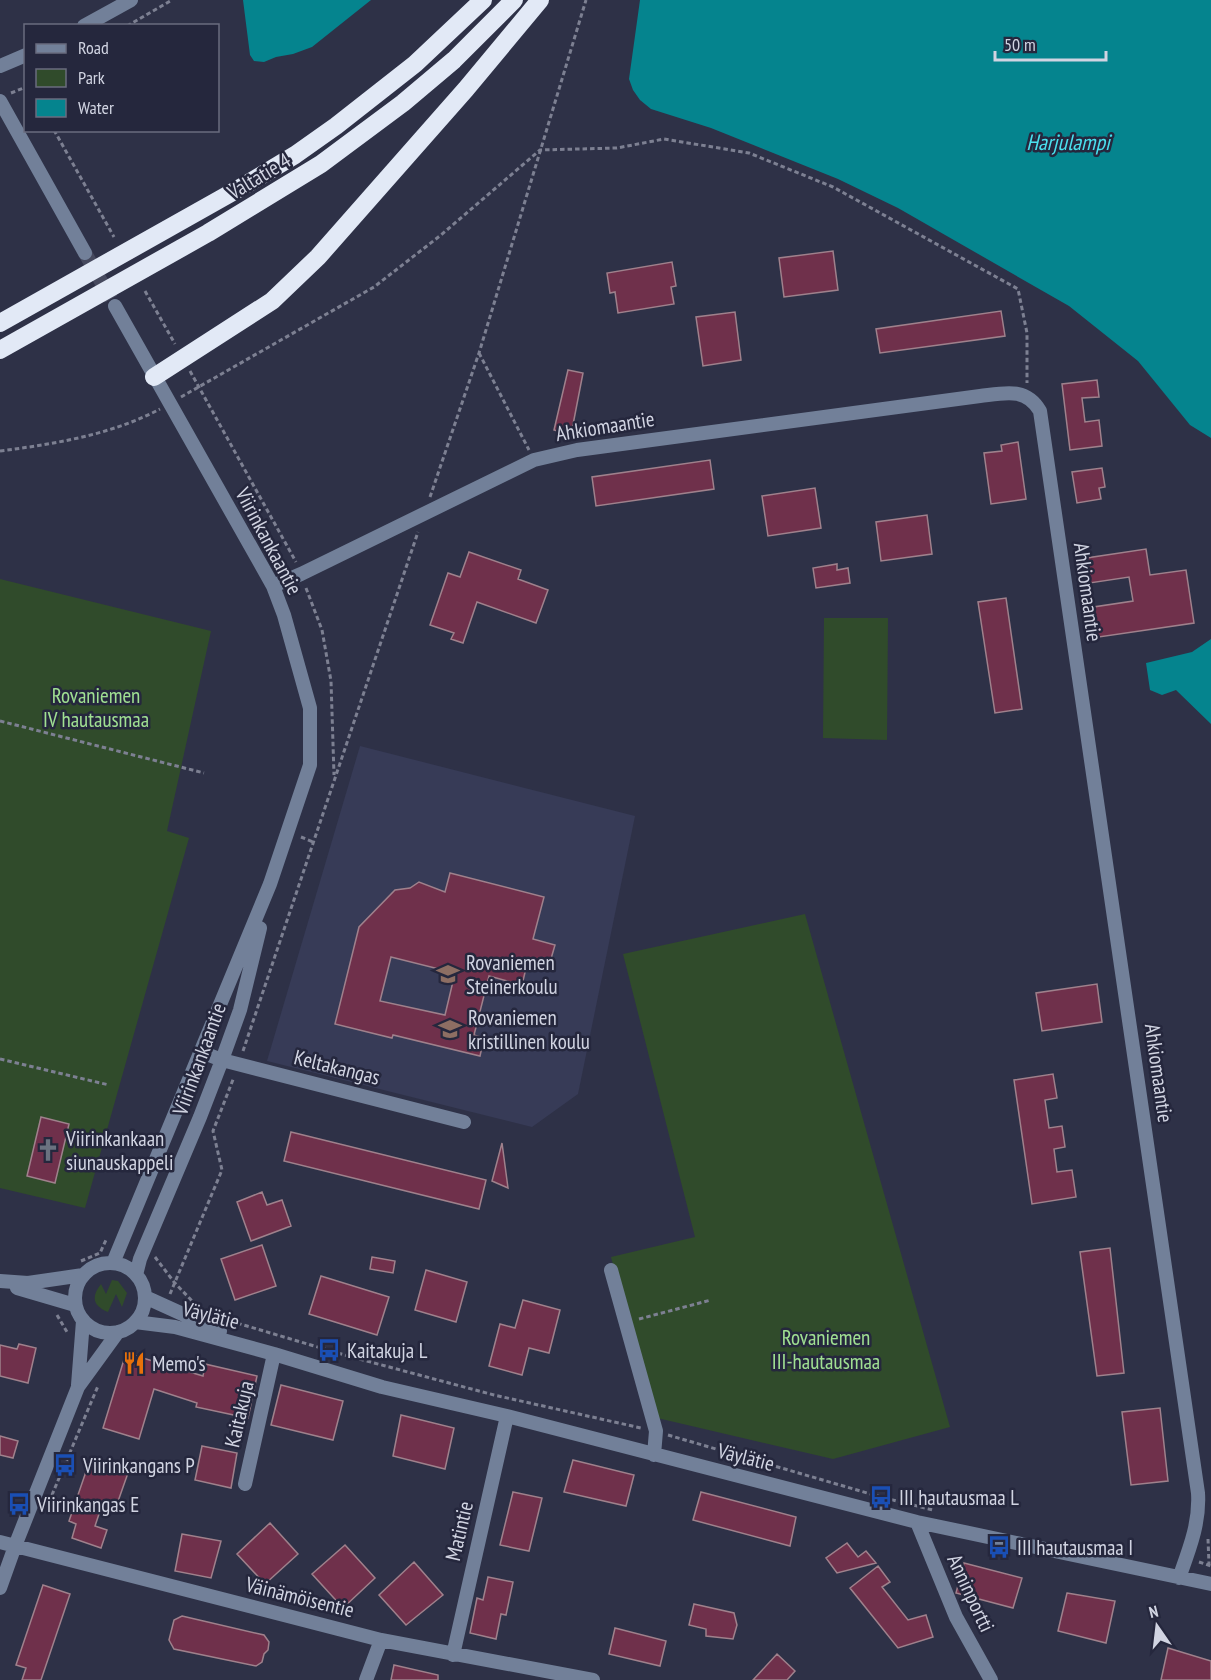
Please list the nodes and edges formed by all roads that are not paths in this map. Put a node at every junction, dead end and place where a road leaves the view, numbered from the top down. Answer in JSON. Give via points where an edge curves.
{"nodes":[{"id":1,"x":130,"y":0,"type":"edge"},
{"id":2,"x":483,"y":0,"type":"edge"},
{"id":3,"x":514,"y":0,"type":"edge"},
{"id":4,"x":540,"y":0,"type":"edge"},
{"id":5,"x":88,"y":24,"type":"edge"},
{"id":6,"x":24,"y":56,"type":"edge"},
{"id":7,"x":0,"y":66,"type":"edge"},
{"id":8,"x":4,"y":97,"type":"edge"},
{"id":9,"x":85,"y":253,"type":"tunnel mouth"},
{"id":10,"x":115,"y":306,"type":"tunnel mouth"},
{"id":11,"x":0,"y":323,"type":"edge"},
{"id":12,"x":0,"y":350,"type":"edge"},
{"id":13,"x":154,"y":377,"type":"junction"},
{"id":14,"x":273,"y":586,"type":"junction"},
{"id":15,"x":270,"y":884,"type":"junction"},
{"id":16,"x":201,"y":1052,"type":"junction"},
{"id":17,"x":222,"y":1060,"type":"junction"},
{"id":18,"x":464,"y":1122,"type":"dead end"},
{"id":19,"x":113,"y":1263,"type":"junction"},
{"id":20,"x":611,"y":1270,"type":"dead end"},
{"id":21,"x":83,"y":1275,"type":"junction"},
{"id":22,"x":136,"y":1275,"type":"junction"},
{"id":23,"x":0,"y":1283,"type":"edge"},
{"id":24,"x":145,"y":1297,"type":"junction"},
{"id":25,"x":75,"y":1305,"type":"junction"},
{"id":26,"x":83,"y":1321,"type":"junction"},
{"id":27,"x":135,"y":1322,"type":"junction"},
{"id":28,"x":118,"y":1332,"type":"junction"},
{"id":29,"x":274,"y":1354,"type":"junction"},
{"id":30,"x":78,"y":1387,"type":"junction"},
{"id":31,"x":507,"y":1416,"type":"junction"},
{"id":32,"x":654,"y":1455,"type":"junction"},
{"id":33,"x":245,"y":1484,"type":"dead end"},
{"id":34,"x":917,"y":1522,"type":"junction"},
{"id":35,"x":0,"y":1542,"type":"edge"},
{"id":36,"x":15,"y":1546,"type":"junction"},
{"id":37,"x":1179,"y":1578,"type":"junction"},
{"id":38,"x":1211,"y":1584,"type":"edge"},
{"id":39,"x":0,"y":1588,"type":"edge"},
{"id":40,"x":381,"y":1640,"type":"junction"},
{"id":41,"x":453,"y":1655,"type":"junction"},
{"id":42,"x":366,"y":1680,"type":"edge"},
{"id":43,"x":593,"y":1680,"type":"edge"},
{"id":44,"x":991,"y":1680,"type":"edge"}],
"edges":[{"from":1,"to":5,"type":"street"},
{"from":2,"to":11,"type":"highway","name":"Valtatie 4","via":[[415,64],[295,155]]},
{"from":3,"to":12,"type":"highway","name":"Valtatie 4","via":[[454,60],[321,164],[208,233]]},
{"from":4,"to":13,"type":"highway","via":[[318,257],[272,301]]},
{"from":6,"to":7,"type":"street"},
{"from":8,"to":9,"type":"street"},
{"from":10,"to":13,"type":"street","name":"Viirinkankaantie"},
{"from":13,"to":14,"type":"street","name":"Viirinkankaantie"},
{"from":14,"to":15,"type":"street","name":"Viirinkankaantie","via":[[310,708],[310,765]]},
{"from":14,"to":37,"type":"street","name":"Ahkiomaantie","via":[[534,460],[577,450],[1004,393],[1024,394],[1034,401],[1041,411],[1192,1440],[1199,1506]]},
{"from":15,"to":16,"type":"street","name":"Viirinkankaantie"},
{"from":15,"to":17,"type":"street","name":"Viirinkankaantie","via":[[240,1010]]},
{"from":16,"to":17,"type":"street","name":"Keltakangas"},
{"from":16,"to":19,"type":"street","name":"Viirinkankaantie"},
{"from":17,"to":18,"type":"street","name":"Keltakangas"},
{"from":17,"to":22,"type":"street","name":"Viirinkankaantie"},
{"from":19,"to":21,"type":"street","via":[[102,1264]]},
{"from":19,"to":22,"type":"street"},
{"from":20,"to":32,"type":"street","via":[[656,1431]]},
{"from":21,"to":23,"type":"street"},
{"from":21,"to":25,"type":"street"},
{"from":22,"to":24,"type":"street"},
{"from":23,"to":25,"type":"street"},
{"from":24,"to":27,"type":"street"},
{"from":24,"to":29,"type":"street","name":"Väylätie"},
{"from":25,"to":26,"type":"street"},
{"from":26,"to":28,"type":"street","via":[[95,1330]]},
{"from":26,"to":30,"type":"street"},
{"from":27,"to":28,"type":"street"},
{"from":27,"to":29,"type":"street","name":"Väylätie","via":[[175,1327]]},
{"from":28,"to":30,"type":"street"},
{"from":29,"to":31,"type":"street","name":"Väylätie","via":[[382,1387]]},
{"from":29,"to":33,"type":"street","name":"Kaitakuja"},
{"from":30,"to":36,"type":"street"},
{"from":31,"to":32,"type":"street","name":"Väylätie"},
{"from":31,"to":41,"type":"street","name":"Matintie"},
{"from":32,"to":34,"type":"street","name":"Väylätie"},
{"from":34,"to":37,"type":"street","name":"Väylätie"},
{"from":34,"to":44,"type":"street","name":"Anninportti","via":[[956,1617]]},
{"from":35,"to":36,"type":"street","name":"Väinämöisentie"},
{"from":36,"to":39,"type":"street"},
{"from":36,"to":40,"type":"street","name":"Väinämöisentie"},
{"from":37,"to":38,"type":"street","name":"Väylätie"},
{"from":40,"to":41,"type":"street","name":"Väinämöisentie"},
{"from":40,"to":42,"type":"street"},
{"from":41,"to":43,"type":"street","name":"Väinämöisentie"}]}
